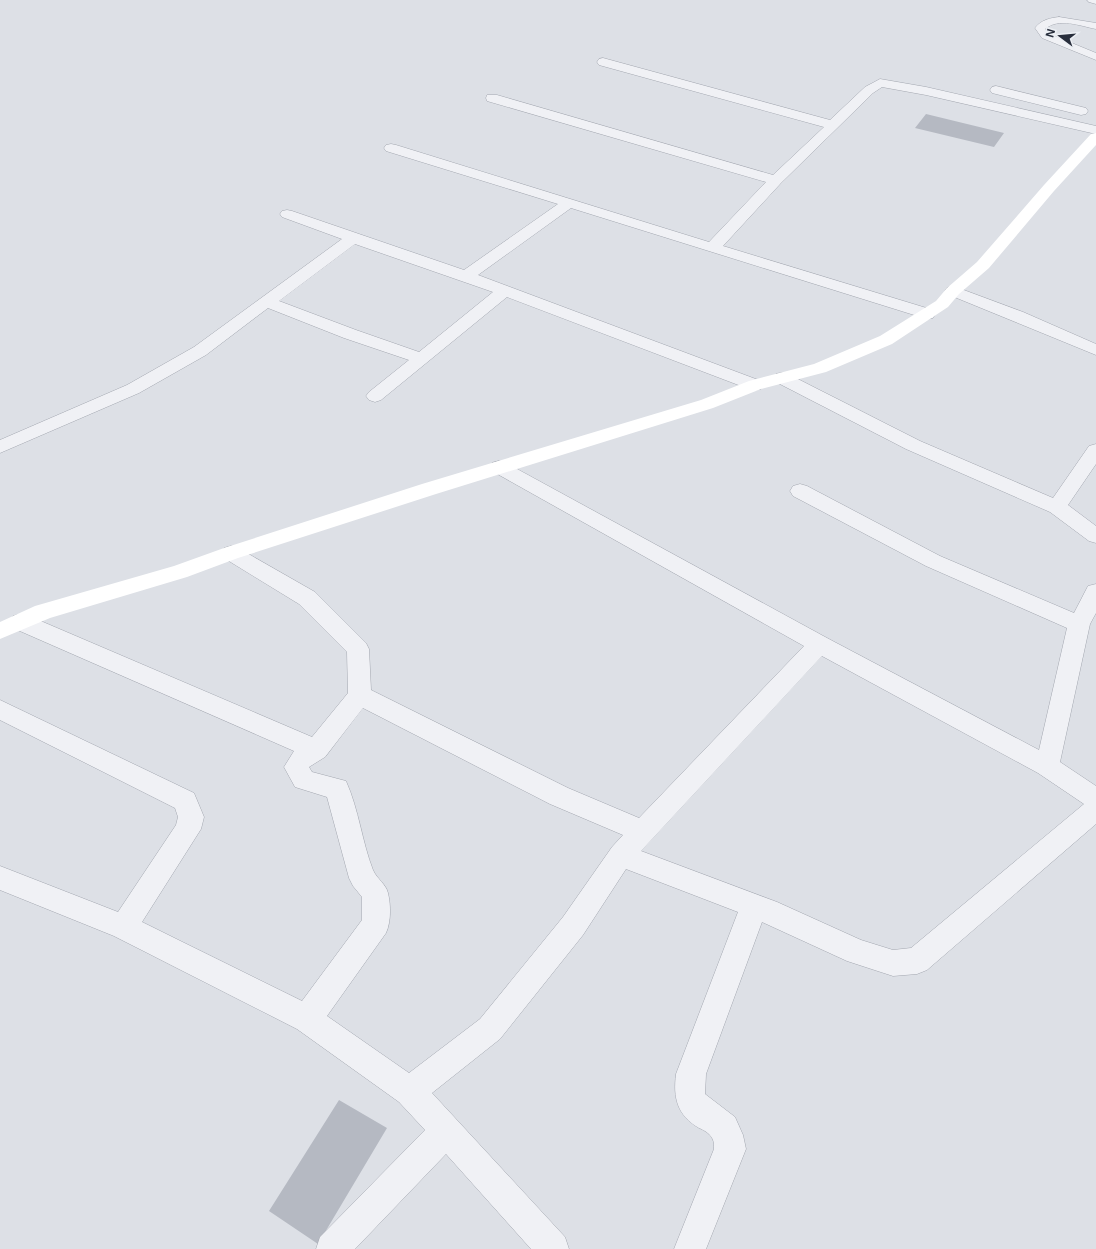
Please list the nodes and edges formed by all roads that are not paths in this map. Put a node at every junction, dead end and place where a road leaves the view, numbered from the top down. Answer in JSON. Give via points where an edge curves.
{"nodes":[{"id":1,"x":1092,"y":0,"type":"edge"},
{"id":2,"x":1096,"y":1,"type":"edge"},
{"id":3,"x":1096,"y":26,"type":"edge"},
{"id":4,"x":1096,"y":57,"type":"edge"},
{"id":5,"x":603,"y":62,"type":"dead end"},
{"id":6,"x":996,"y":90,"type":"dead end"},
{"id":7,"x":492,"y":98,"type":"dead end"},
{"id":8,"x":1096,"y":115,"type":"edge"},
{"id":9,"x":834,"y":125,"type":"junction"},
{"id":10,"x":1096,"y":136,"type":"edge"},
{"id":11,"x":391,"y":148,"type":"dead end"},
{"id":12,"x":776,"y":180,"type":"junction"},
{"id":13,"x":569,"y":202,"type":"junction"},
{"id":14,"x":287,"y":214,"type":"dead end"},
{"id":15,"x":353,"y":238,"type":"junction"},
{"id":16,"x":713,"y":247,"type":"junction"},
{"id":17,"x":466,"y":276,"type":"junction"},
{"id":18,"x":504,"y":291,"type":"junction"},
{"id":19,"x":953,"y":291,"type":"junction"},
{"id":20,"x":267,"y":302,"type":"junction"},
{"id":21,"x":927,"y":314,"type":"junction"},
{"id":22,"x":1096,"y":350,"type":"edge"},
{"id":23,"x":421,"y":358,"type":"junction"},
{"id":24,"x":782,"y":378,"type":"junction"},
{"id":25,"x":755,"y":385,"type":"junction"},
{"id":26,"x":375,"y":396,"type":"dead end"},
{"id":27,"x":0,"y":447,"type":"edge"},
{"id":28,"x":1096,"y":450,"type":"edge"},
{"id":29,"x":498,"y":467,"type":"junction"},
{"id":30,"x":800,"y":491,"type":"dead end"},
{"id":31,"x":1057,"y":506,"type":"junction"},
{"id":32,"x":1096,"y":536,"type":"edge"},
{"id":33,"x":231,"y":553,"type":"junction"},
{"id":34,"x":1096,"y":592,"type":"edge"},
{"id":35,"x":21,"y":622,"type":"junction"},
{"id":36,"x":1079,"y":624,"type":"junction"},
{"id":37,"x":0,"y":632,"type":"edge"},
{"id":38,"x":819,"y":644,"type":"junction"},
{"id":39,"x":360,"y":695,"type":"junction"},
{"id":40,"x":0,"y":709,"type":"edge"},
{"id":41,"x":316,"y":750,"type":"junction"},
{"id":42,"x":1047,"y":766,"type":"junction"},
{"id":43,"x":1096,"y":799,"type":"edge"},
{"id":44,"x":1096,"y":809,"type":"edge"},
{"id":45,"x":643,"y":831,"type":"junction"},
{"id":46,"x":621,"y":855,"type":"junction"},
{"id":47,"x":0,"y":878,"type":"edge"},
{"id":48,"x":754,"y":906,"type":"junction"},
{"id":49,"x":124,"y":927,"type":"junction"},
{"id":50,"x":307,"y":1019,"type":"junction"},
{"id":51,"x":410,"y":1091,"type":"junction"},
{"id":52,"x":446,"y":1131,"type":"junction"},
{"id":53,"x":332,"y":1249,"type":"edge"},
{"id":54,"x":553,"y":1249,"type":"edge"},
{"id":55,"x":690,"y":1249,"type":"edge"}],
"edges":[{"from":1,"to":2,"type":"lane"},
{"from":3,"to":4,"type":"lane","via":[[1057,20],[1050,21],[1040,28],[1046,36]]},
{"from":5,"to":9,"type":"street"},
{"from":6,"to":8,"type":"street"},
{"from":7,"to":12,"type":"street"},
{"from":9,"to":10,"type":"street","via":[[869,90],[880,83],[926,91]]},
{"from":9,"to":12,"type":"street"},
{"from":10,"to":19,"type":"street","via":[[982,265]]},
{"from":11,"to":13,"type":"street"},
{"from":12,"to":16,"type":"street"},
{"from":13,"to":16,"type":"street"},
{"from":13,"to":17,"type":"street"},
{"from":14,"to":15,"type":"street"},
{"from":15,"to":17,"type":"street"},
{"from":15,"to":20,"type":"street"},
{"from":16,"to":21,"type":"street"},
{"from":17,"to":18,"type":"street"},
{"from":18,"to":23,"type":"street"},
{"from":18,"to":25,"type":"street"},
{"from":19,"to":21,"type":"street","via":[[942,304]]},
{"from":19,"to":22,"type":"street"},
{"from":20,"to":23,"type":"street"},
{"from":20,"to":27,"type":"street","via":[[200,351],[133,389]]},
{"from":21,"to":24,"type":"street","via":[[886,340],[820,368]]},
{"from":23,"to":26,"type":"street"},
{"from":24,"to":25,"type":"street"},
{"from":24,"to":31,"type":"street","via":[[913,445]]},
{"from":25,"to":29,"type":"street","via":[[707,404]]},
{"from":28,"to":31,"type":"street"},
{"from":29,"to":33,"type":"street"},
{"from":29,"to":38,"type":"street"},
{"from":30,"to":36,"type":"street","via":[[933,562]]},
{"from":31,"to":32,"type":"street"},
{"from":33,"to":35,"type":"street","via":[[180,572],[43,612]]},
{"from":33,"to":39,"type":"street","via":[[306,598],[358,649]]},
{"from":34,"to":36,"type":"street"},
{"from":35,"to":37,"type":"street"},
{"from":35,"to":41,"type":"street"},
{"from":36,"to":42,"type":"street"},
{"from":38,"to":42,"type":"street"},
{"from":38,"to":45,"type":"street"},
{"from":39,"to":41,"type":"street"},
{"from":39,"to":45,"type":"street","via":[[559,796]]},
{"from":40,"to":49,"type":"street","via":[[185,801],[191,817],[188,829]]},
{"from":41,"to":50,"type":"street","via":[[301,759],[296,766],[304,780],[337,789],[362,878],[375,893],[376,924]]},
{"from":42,"to":43,"type":"street"},
{"from":44,"to":48,"type":"street","via":[[917,961],[893,963],[857,952]]},
{"from":45,"to":46,"type":"street"},
{"from":46,"to":48,"type":"street"},
{"from":46,"to":51,"type":"street","via":[[573,926],[490,1029]]},
{"from":47,"to":49,"type":"street"},
{"from":48,"to":55,"type":"street","via":[[691,1074],[691,1100],[697,1109],[724,1127],[730,1149]]},
{"from":49,"to":50,"type":"street"},
{"from":50,"to":51,"type":"street"},
{"from":51,"to":52,"type":"street"},
{"from":52,"to":53,"type":"street"},
{"from":52,"to":54,"type":"street"}]}
